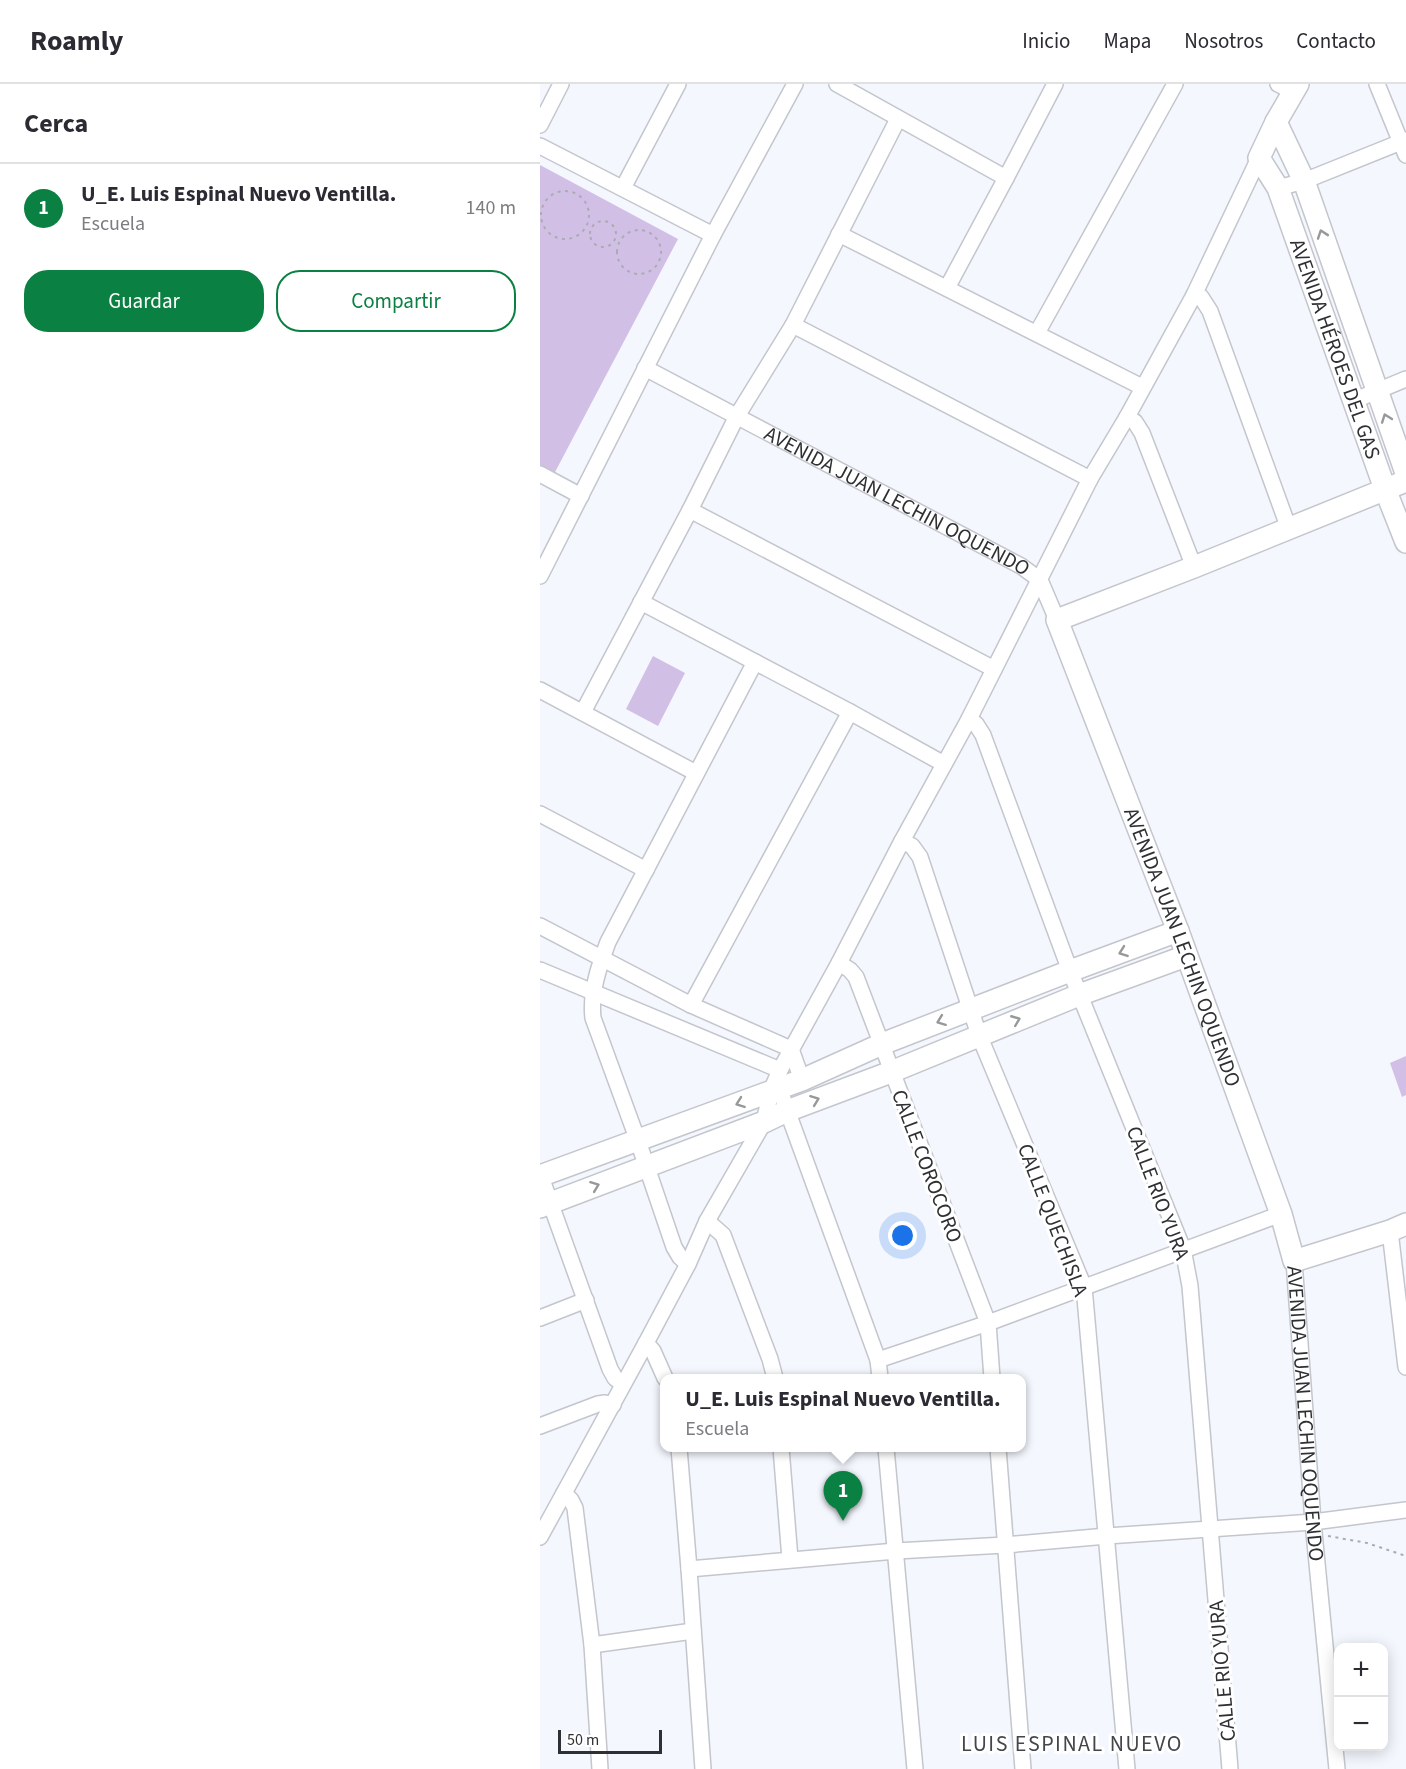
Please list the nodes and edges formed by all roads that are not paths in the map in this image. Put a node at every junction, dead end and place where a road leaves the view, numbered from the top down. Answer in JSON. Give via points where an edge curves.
{"nodes":[{"id":1,"x":561,"y":84,"type":"edge"},
{"id":2,"x":678,"y":84,"type":"edge"},
{"id":3,"x":795,"y":84,"type":"edge"},
{"id":4,"x":837,"y":84,"type":"edge"},
{"id":5,"x":1053,"y":84,"type":"edge"},
{"id":6,"x":1175,"y":84,"type":"edge"},
{"id":7,"x":1377,"y":84,"type":"edge"},
{"id":8,"x":1290,"y":87,"type":"edge"},
{"id":9,"x":898,"y":119,"type":"junction"},
{"id":10,"x":1276,"y":122,"type":"junction"},
{"id":11,"x":540,"y":125,"type":"edge"},
{"id":12,"x":1404,"y":145,"type":"edge"},
{"id":13,"x":540,"y":146,"type":"edge"},
{"id":14,"x":1259,"y":158,"type":"junction"},
{"id":15,"x":1006,"y":178,"type":"junction"},
{"id":16,"x":1304,"y":180,"type":"junction"},
{"id":17,"x":623,"y":188,"type":"junction"},
{"id":18,"x":1278,"y":189,"type":"junction"},
{"id":19,"x":839,"y":234,"type":"junction"},
{"id":20,"x":713,"y":235,"type":"junction"},
{"id":21,"x":947,"y":288,"type":"junction"},
{"id":22,"x":1194,"y":295,"type":"junction"},
{"id":23,"x":793,"y":325,"type":"junction"},
{"id":24,"x":1037,"y":333,"type":"junction"},
{"id":25,"x":645,"y":368,"type":"junction"},
{"id":26,"x":1406,"y":379,"type":"edge"},
{"id":27,"x":1142,"y":387,"type":"junction"},
{"id":28,"x":1376,"y":391,"type":"junction"},
{"id":29,"x":1353,"y":401,"type":"junction"},
{"id":30,"x":737,"y":416,"type":"junction"},
{"id":31,"x":1126,"y":417,"type":"junction"},
{"id":32,"x":1406,"y":473,"type":"edge"},
{"id":33,"x":540,"y":474,"type":"edge"},
{"id":34,"x":1090,"y":479,"type":"junction"},
{"id":35,"x":1406,"y":481,"type":"edge"},
{"id":36,"x":1385,"y":489,"type":"junction"},
{"id":37,"x":581,"y":496,"type":"junction"},
{"id":38,"x":690,"y":510,"type":"junction"},
{"id":39,"x":1289,"y":529,"type":"junction"},
{"id":40,"x":1406,"y":542,"type":"edge"},
{"id":41,"x":1194,"y":567,"type":"junction"},
{"id":42,"x":540,"y":576,"type":"edge"},
{"id":43,"x":1040,"y":580,"type":"junction"},
{"id":44,"x":641,"y":602,"type":"junction"},
{"id":45,"x":1058,"y":620,"type":"junction"},
{"id":46,"x":755,"y":662,"type":"junction"},
{"id":47,"x":994,"y":669,"type":"junction"},
{"id":48,"x":540,"y":690,"type":"edge"},
{"id":49,"x":584,"y":712,"type":"junction"},
{"id":50,"x":850,"y":712,"type":"junction"},
{"id":51,"x":969,"y":719,"type":"junction"},
{"id":52,"x":944,"y":764,"type":"junction"},
{"id":53,"x":696,"y":773,"type":"junction"},
{"id":54,"x":540,"y":814,"type":"edge"},
{"id":55,"x":902,"y":841,"type":"junction"},
{"id":56,"x":646,"y":870,"type":"junction"},
{"id":57,"x":540,"y":926,"type":"edge"},
{"id":58,"x":1178,"y":932,"type":"junction"},
{"id":59,"x":1186,"y":956,"type":"junction"},
{"id":60,"x":602,"y":957,"type":"junction"},
{"id":61,"x":839,"y":963,"type":"junction"},
{"id":62,"x":540,"y":970,"type":"edge"},
{"id":63,"x":1070,"y":971,"type":"junction"},
{"id":64,"x":594,"y":991,"type":"junction"},
{"id":65,"x":1079,"y":995,"type":"junction"},
{"id":66,"x":691,"y":1005,"type":"junction"},
{"id":67,"x":970,"y":1010,"type":"junction"},
{"id":68,"x":979,"y":1035,"type":"junction"},
{"id":69,"x":882,"y":1044,"type":"junction"},
{"id":70,"x":791,"y":1049,"type":"junction"},
{"id":71,"x":891,"y":1072,"type":"junction"},
{"id":72,"x":802,"y":1080,"type":"junction"},
{"id":73,"x":777,"y":1083,"type":"junction"},
{"id":74,"x":787,"y":1111,"type":"junction"},
{"id":75,"x":764,"y":1122,"type":"junction"},
{"id":76,"x":638,"y":1141,"type":"junction"},
{"id":77,"x":646,"y":1167,"type":"junction"},
{"id":78,"x":540,"y":1175,"type":"edge"},
{"id":79,"x":545,"y":1205,"type":"edge"},
{"id":80,"x":1281,"y":1214,"type":"junction"},
{"id":81,"x":707,"y":1221,"type":"junction"},
{"id":82,"x":1398,"y":1227,"type":"edge"},
{"id":83,"x":1183,"y":1250,"type":"junction"},
{"id":84,"x":1294,"y":1261,"type":"junction"},
{"id":85,"x":688,"y":1264,"type":"junction"},
{"id":86,"x":1084,"y":1287,"type":"junction"},
{"id":87,"x":586,"y":1300,"type":"junction"},
{"id":88,"x":540,"y":1318,"type":"edge"},
{"id":89,"x":988,"y":1323,"type":"junction"},
{"id":90,"x":646,"y":1344,"type":"junction"},
{"id":91,"x":878,"y":1360,"type":"junction"},
{"id":92,"x":1406,"y":1367,"type":"edge"},
{"id":93,"x":663,"y":1374,"type":"edge"},
{"id":94,"x":774,"y":1374,"type":"edge"},
{"id":95,"x":880,"y":1374,"type":"edge"},
{"id":96,"x":992,"y":1374,"type":"edge"},
{"id":97,"x":623,"y":1384,"type":"junction"},
{"id":98,"x":613,"y":1405,"type":"junction"},
{"id":99,"x":540,"y":1426,"type":"edge"},
{"id":100,"x":679,"y":1452,"type":"edge"},
{"id":101,"x":781,"y":1452,"type":"edge"},
{"id":102,"x":886,"y":1452,"type":"edge"},
{"id":103,"x":998,"y":1452,"type":"edge"},
{"id":104,"x":564,"y":1493,"type":"junction"},
{"id":105,"x":1406,"y":1510,"type":"edge"},
{"id":106,"x":1313,"y":1522,"type":"junction"},
{"id":107,"x":1210,"y":1530,"type":"junction"},
{"id":108,"x":1107,"y":1536,"type":"junction"},
{"id":109,"x":540,"y":1538,"type":"edge"},
{"id":110,"x":1005,"y":1545,"type":"junction"},
{"id":111,"x":896,"y":1551,"type":"junction"},
{"id":112,"x":790,"y":1559,"type":"junction"},
{"id":113,"x":689,"y":1569,"type":"junction"},
{"id":114,"x":693,"y":1630,"type":"junction"},
{"id":115,"x":592,"y":1645,"type":"junction"},
{"id":116,"x":600,"y":1769,"type":"edge"},
{"id":117,"x":703,"y":1769,"type":"edge"},
{"id":118,"x":915,"y":1769,"type":"edge"},
{"id":119,"x":1023,"y":1769,"type":"edge"},
{"id":120,"x":1127,"y":1769,"type":"edge"},
{"id":121,"x":1230,"y":1769,"type":"edge"},
{"id":122,"x":1336,"y":1769,"type":"edge"}],
"edges":[{"from":1,"to":11,"type":"street"},
{"from":2,"to":17,"type":"street"},
{"from":3,"to":20,"type":"street"},
{"from":4,"to":9,"type":"street"},
{"from":5,"to":15,"type":"street"},
{"from":6,"to":24,"type":"street"},
{"from":7,"to":12,"type":"street"},
{"from":8,"to":10,"type":"street"},
{"from":9,"to":15,"type":"street"},
{"from":9,"to":19,"type":"street"},
{"from":10,"to":14,"type":"street"},
{"from":10,"to":16,"type":"street","name":"AVENIDA HÉROES DEL GAS"},
{"from":12,"to":16,"type":"street"},
{"from":13,"to":17,"type":"street"},
{"from":14,"to":18,"type":"street","name":"AVENIDA HÉROES DEL GAS"},
{"from":14,"to":22,"type":"street"},
{"from":15,"to":21,"type":"street"},
{"from":16,"to":18,"type":"street"},
{"from":28,"to":16,"type":"street","name":"AVENIDA HÉROES DEL GAS","one_way":true},
{"from":17,"to":20,"type":"street"},
{"from":18,"to":29,"type":"street","name":"AVENIDA HÉROES DEL GAS"},
{"from":19,"to":21,"type":"street"},
{"from":19,"to":23,"type":"street"},
{"from":20,"to":25,"type":"street"},
{"from":21,"to":24,"type":"street"},
{"from":22,"to":27,"type":"street"},
{"from":22,"to":39,"type":"street","via":[[1201,297],[1209,311]]},
{"from":23,"to":30,"type":"street"},
{"from":23,"to":34,"type":"street"},
{"from":24,"to":27,"type":"street"},
{"from":25,"to":30,"type":"street","name":"AVENIDA JUAN LECHIN OQUENDO"},
{"from":25,"to":37,"type":"street"},
{"from":26,"to":28,"type":"street"},
{"from":27,"to":31,"type":"street"},
{"from":28,"to":29,"type":"street"},
{"from":32,"to":28,"type":"street","name":"AVENIDA HÉROES DEL GAS","one_way":true},
{"from":29,"to":36,"type":"street","name":"AVENIDA HÉROES DEL GAS"},
{"from":30,"to":38,"type":"street"},
{"from":30,"to":43,"type":"street","name":"AVENIDA JUAN LECHIN OQUENDO","via":[[1021,566]]},
{"from":31,"to":34,"type":"street"},
{"from":31,"to":41,"type":"street","via":[[1142,432]]},
{"from":33,"to":37,"type":"street"},
{"from":34,"to":43,"type":"street"},
{"from":35,"to":36,"type":"street"},
{"from":36,"to":39,"type":"street"},
{"from":36,"to":40,"type":"street","name":"AVENIDA HÉROES DEL GAS"},
{"from":37,"to":42,"type":"street"},
{"from":38,"to":44,"type":"street"},
{"from":38,"to":47,"type":"street"},
{"from":39,"to":41,"type":"street"},
{"from":41,"to":45,"type":"street"},
{"from":43,"to":45,"type":"street","name":"AVENIDA JUAN LECHIN OQUENDO"},
{"from":43,"to":47,"type":"street"},
{"from":44,"to":46,"type":"street"},
{"from":44,"to":49,"type":"street"},
{"from":45,"to":58,"type":"street","name":"AVENIDA JUAN LECHIN OQUENDO"},
{"from":46,"to":50,"type":"street"},
{"from":46,"to":53,"type":"street"},
{"from":47,"to":51,"type":"street"},
{"from":48,"to":49,"type":"street"},
{"from":49,"to":53,"type":"street"},
{"from":50,"to":52,"type":"street"},
{"from":50,"to":66,"type":"street"},
{"from":51,"to":52,"type":"street"},
{"from":51,"to":63,"type":"street","name":"CALLE RIO YURA","via":[[983,735]]},
{"from":52,"to":55,"type":"street"},
{"from":53,"to":56,"type":"street"},
{"from":54,"to":56,"type":"street"},
{"from":55,"to":61,"type":"street"},
{"from":55,"to":67,"type":"street","name":"CALLE QUECHISLA","via":[[920,857]]},
{"from":56,"to":60,"type":"street"},
{"from":57,"to":60,"type":"street"},
{"from":58,"to":59,"type":"street","name":"AVENIDA JUAN LECHIN OQUENDO"},
{"from":58,"to":63,"type":"street","one_way":true},
{"from":59,"to":65,"type":"street"},
{"from":59,"to":80,"type":"street","name":"AVENIDA JUAN LECHIN OQUENDO"},
{"from":60,"to":64,"type":"street"},
{"from":60,"to":66,"type":"street"},
{"from":61,"to":69,"type":"street","name":"CALLE COROCORO","via":[[856,977]]},
{"from":61,"to":70,"type":"street"},
{"from":62,"to":64,"type":"street"},
{"from":63,"to":65,"type":"street","name":"CALLE RIO YURA"},
{"from":63,"to":67,"type":"street"},
{"from":64,"to":73,"type":"street"},
{"from":64,"to":76,"type":"street","via":[[593,1018]]},
{"from":68,"to":65,"type":"street","one_way":true},
{"from":65,"to":83,"type":"street","name":"CALLE RIO YURA"},
{"from":66,"to":70,"type":"street"},
{"from":67,"to":68,"type":"street","name":"CALLE QUECHISLA"},
{"from":67,"to":69,"type":"street","one_way":true},
{"from":68,"to":71,"type":"street"},
{"from":68,"to":86,"type":"street","name":"CALLE QUECHISLA"},
{"from":69,"to":71,"type":"street","name":"CALLE COROCORO"},
{"from":69,"to":72,"type":"street"},
{"from":70,"to":72,"type":"street"},
{"from":70,"to":73,"type":"street"},
{"from":74,"to":71,"type":"street","one_way":true},
{"from":71,"to":89,"type":"street","name":"CALLE COROCORO"},
{"from":72,"to":73,"type":"street"},
{"from":73,"to":74,"type":"street"},
{"from":73,"to":75,"type":"street"},
{"from":73,"to":76,"type":"street","one_way":true},
{"from":74,"to":75,"type":"street"},
{"from":74,"to":91,"type":"street"},
{"from":75,"to":77,"type":"street"},
{"from":75,"to":81,"type":"street"},
{"from":76,"to":77,"type":"street"},
{"from":76,"to":78,"type":"street"},
{"from":79,"to":77,"type":"street","one_way":true},
{"from":77,"to":85,"type":"street","via":[[674,1247]]},
{"from":78,"to":79,"type":"street"},
{"from":79,"to":87,"type":"street"},
{"from":80,"to":83,"type":"street"},
{"from":80,"to":84,"type":"street","name":"AVENIDA JUAN LECHIN OQUENDO"},
{"from":81,"to":85,"type":"street"},
{"from":81,"to":94,"type":"street","via":[[723,1235]]},
{"from":82,"to":84,"type":"street"},
{"from":82,"to":92,"type":"street"},
{"from":83,"to":86,"type":"street"},
{"from":83,"to":107,"type":"street","name":"CALLE RIO YURA","via":[[1190,1286]]},
{"from":84,"to":106,"type":"street","name":"AVENIDA JUAN LECHIN OQUENDO"},
{"from":85,"to":90,"type":"street"},
{"from":86,"to":89,"type":"street"},
{"from":86,"to":108,"type":"street","name":"CALLE QUECHISLA"},
{"from":87,"to":88,"type":"street"},
{"from":87,"to":97,"type":"street","via":[[610,1370]]},
{"from":89,"to":91,"type":"street"},
{"from":89,"to":96,"type":"street","name":"CALLE COROCORO"},
{"from":90,"to":93,"type":"street"},
{"from":90,"to":97,"type":"street"},
{"from":91,"to":95,"type":"street"},
{"from":97,"to":98,"type":"street"},
{"from":98,"to":99,"type":"street","via":[[598,1404]]},
{"from":98,"to":104,"type":"street"},
{"from":100,"to":113,"type":"street"},
{"from":101,"to":112,"type":"street"},
{"from":102,"to":111,"type":"street"},
{"from":103,"to":110,"type":"street"},
{"from":104,"to":109,"type":"street"},
{"from":104,"to":115,"type":"street","via":[[575,1508]]},
{"from":105,"to":106,"type":"street"},
{"from":106,"to":107,"type":"street"},
{"from":106,"to":122,"type":"street","name":"AVENIDA JUAN LECHIN OQUENDO"},
{"from":107,"to":108,"type":"street"},
{"from":107,"to":121,"type":"street","name":"CALLE RIO YURA"},
{"from":108,"to":110,"type":"street"},
{"from":108,"to":120,"type":"street","name":"CALLE QUECHISLA"},
{"from":110,"to":111,"type":"street"},
{"from":110,"to":119,"type":"street"},
{"from":111,"to":112,"type":"street"},
{"from":111,"to":118,"type":"street"},
{"from":112,"to":113,"type":"street"},
{"from":113,"to":114,"type":"street"},
{"from":114,"to":115,"type":"street"},
{"from":114,"to":117,"type":"street"},
{"from":115,"to":116,"type":"street"}]}
